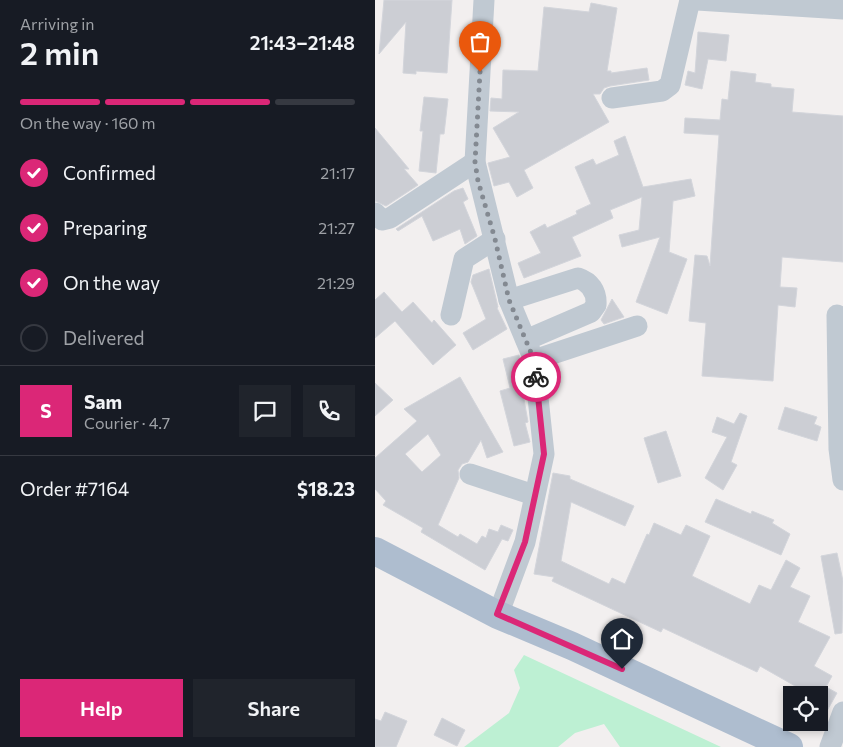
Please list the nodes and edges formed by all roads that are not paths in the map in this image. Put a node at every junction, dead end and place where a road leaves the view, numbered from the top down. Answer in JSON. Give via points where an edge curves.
{"nodes":[{"id":1,"x":484,"y":0,"type":"edge"},
{"id":2,"x":690,"y":0,"type":"edge"},
{"id":3,"x":697,"y":0,"type":"edge"},
{"id":4,"x":843,"y":9,"type":"edge"},
{"id":5,"x":612,"y":98,"type":"dead end"},
{"id":6,"x":475,"y":162,"type":"junction"},
{"id":7,"x":375,"y":213,"type":"edge"},
{"id":8,"x":495,"y":239,"type":"junction"},
{"id":9,"x":509,"y":300,"type":"junction"},
{"id":10,"x":451,"y":315,"type":"dead end"},
{"id":11,"x":837,"y":315,"type":"dead end"},
{"id":12,"x":637,"y":326,"type":"dead end"},
{"id":13,"x":526,"y":340,"type":"junction"},
{"id":14,"x":534,"y":360,"type":"junction"},
{"id":15,"x":470,"y":474,"type":"dead end"},
{"id":16,"x":843,"y":480,"type":"edge"},
{"id":17,"x":534,"y":495,"type":"junction"},
{"id":18,"x":375,"y":551,"type":"edge"},
{"id":19,"x":497,"y":614,"type":"junction"},
{"id":20,"x":843,"y":712,"type":"edge"},
{"id":21,"x":789,"y":747,"type":"edge"},
{"id":22,"x":830,"y":747,"type":"edge"}],
"edges":[{"from":1,"to":6,"type":"lane"},
{"from":2,"to":5,"type":"lane","via":[[670,86],[662,91]]},
{"from":3,"to":4,"type":"lane"},
{"from":6,"to":7,"type":"lane","via":[[390,218],[382,220]]},
{"from":6,"to":8,"type":"lane"},
{"from":8,"to":9,"type":"lane"},
{"from":8,"to":10,"type":"lane","via":[[464,259]]},
{"from":9,"to":13,"type":"lane"},
{"from":9,"to":13,"type":"lane","via":[[578,278],[585,280],[594,291],[596,305],[591,312]]},
{"from":11,"to":16,"type":"lane","via":[[839,449]]},
{"from":12,"to":14,"type":"lane"},
{"from":13,"to":14,"type":"lane"},
{"from":14,"to":17,"type":"lane","via":[[544,454]]},
{"from":15,"to":17,"type":"lane"},
{"from":17,"to":19,"type":"lane","via":[[525,542]]},
{"from":18,"to":19,"type":"main road"},
{"from":19,"to":21,"type":"main road"},
{"from":20,"to":22,"type":"lane"}]}
